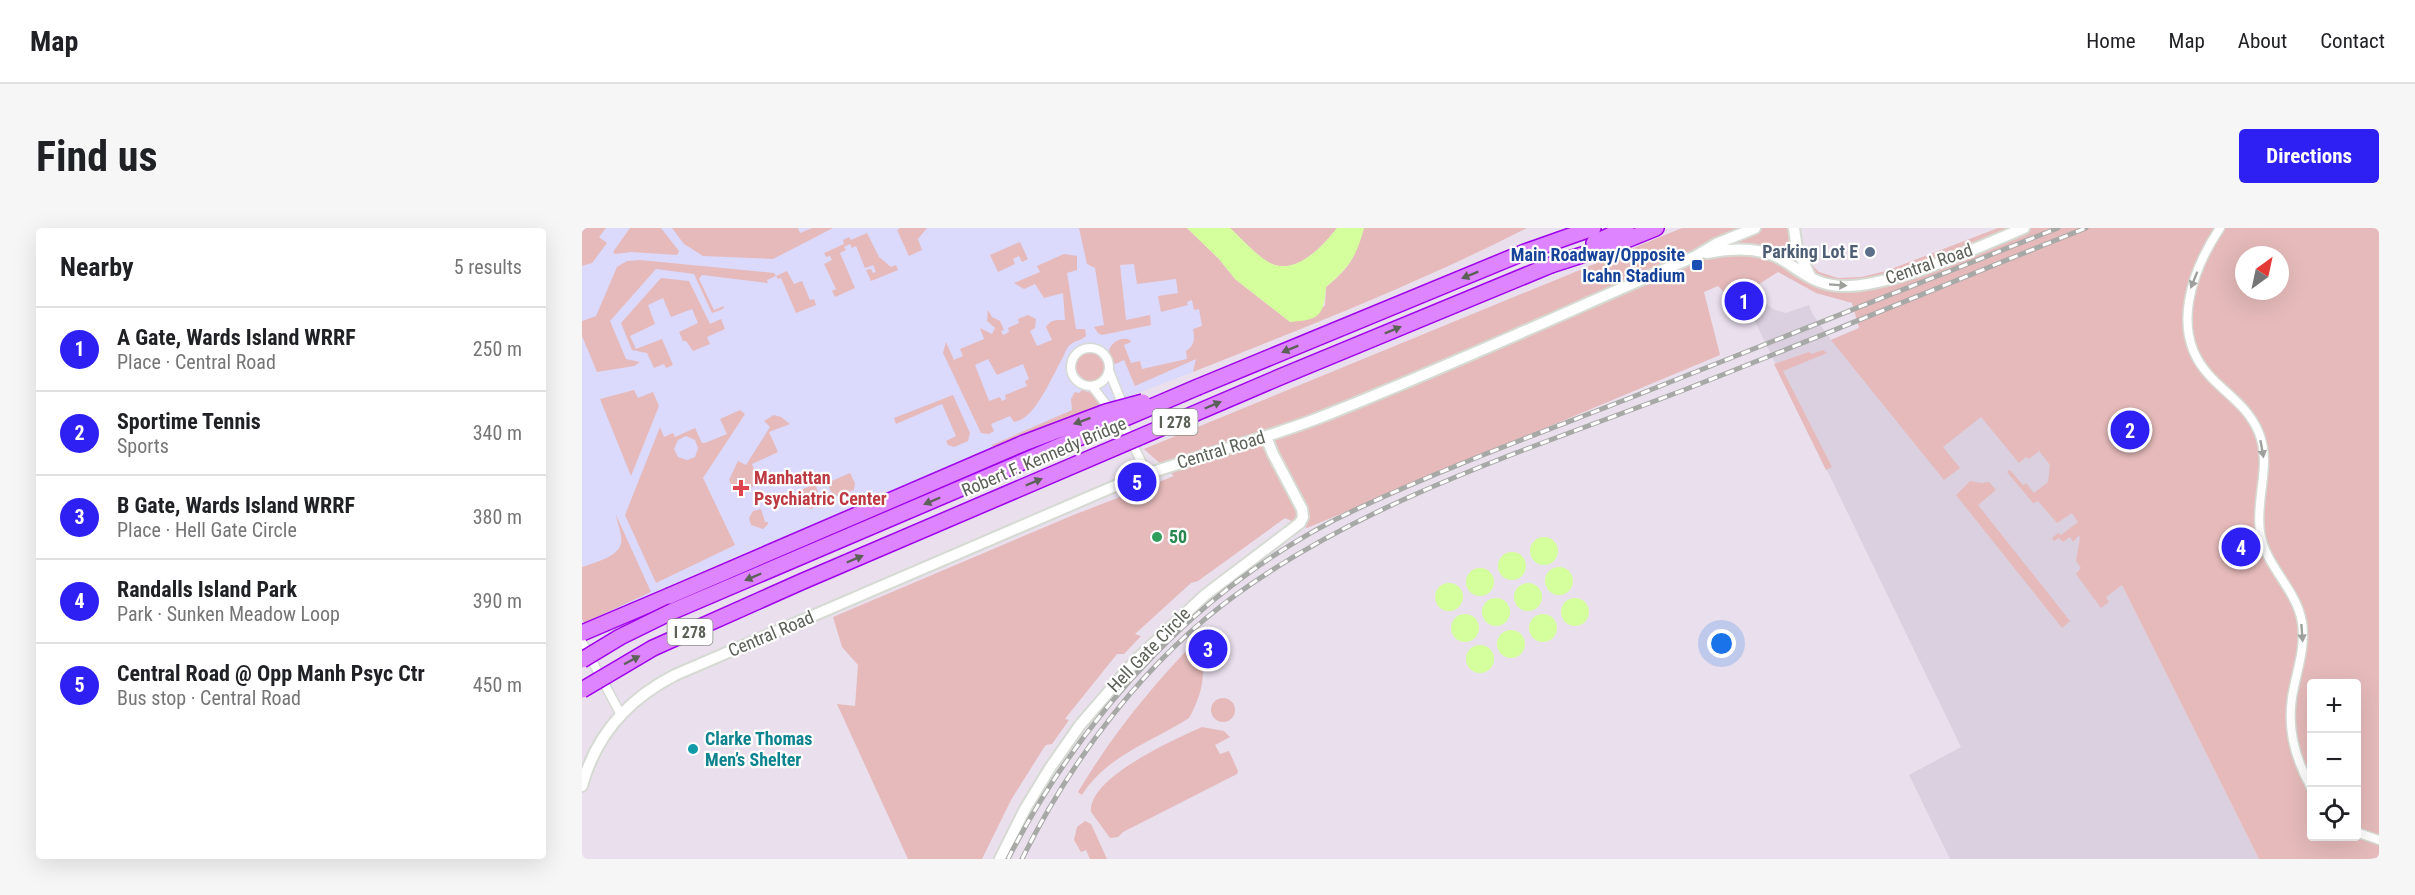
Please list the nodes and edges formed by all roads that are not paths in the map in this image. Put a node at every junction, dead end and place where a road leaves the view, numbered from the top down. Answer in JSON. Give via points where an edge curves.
{"nodes":[{"id":1,"x":1568,"y":228,"type":"edge"},
{"id":2,"x":1593,"y":228,"type":"edge"},
{"id":3,"x":1626,"y":228,"type":"edge"},
{"id":4,"x":1656,"y":228,"type":"edge"},
{"id":5,"x":1755,"y":228,"type":"edge"},
{"id":6,"x":1794,"y":228,"type":"edge"},
{"id":7,"x":2024,"y":228,"type":"edge"},
{"id":8,"x":2220,"y":228,"type":"edge"},
{"id":9,"x":1524,"y":252,"type":"junction"},
{"id":10,"x":1696,"y":256,"type":"junction"},
{"id":11,"x":1551,"y":265,"type":"junction"},
{"id":12,"x":1811,"y":278,"type":"junction"},
{"id":13,"x":1109,"y":371,"type":"junction"},
{"id":14,"x":1092,"y":386,"type":"junction"},
{"id":15,"x":1198,"y":387,"type":"junction"},
{"id":16,"x":1127,"y":432,"type":"junction"},
{"id":17,"x":1266,"y":437,"type":"junction"},
{"id":18,"x":1147,"y":474,"type":"junction"},
{"id":19,"x":582,"y":633,"type":"edge"},
{"id":20,"x":582,"y":642,"type":"edge"},
{"id":21,"x":582,"y":660,"type":"edge"},
{"id":22,"x":582,"y":690,"type":"edge"},
{"id":23,"x":620,"y":713,"type":"junction"},
{"id":24,"x":582,"y":786,"type":"edge"},
{"id":25,"x":2311,"y":787,"type":"edge"},
{"id":26,"x":2361,"y":834,"type":"edge"},
{"id":27,"x":2379,"y":840,"type":"edge"},
{"id":28,"x":1000,"y":859,"type":"edge"}],
"edges":[{"from":1,"to":9,"type":"highway"},
{"from":2,"to":9,"type":"highway","name":"Robert F. Kennedy Bridge","number":"I 278"},
{"from":3,"to":11,"type":"highway","name":"Robert F. Kennedy Bridge","number":"I 278"},
{"from":4,"to":11,"type":"highway"},
{"from":5,"to":10,"type":"street","name":"Central Road"},
{"from":6,"to":12,"type":"street","via":[[1797,249]]},
{"from":12,"to":7,"type":"street","name":"Central Road","one_way":true,"via":[[1841,286],[1892,279]]},
{"from":8,"to":25,"type":"street","one_way":true,"via":[[2192,285],[2187,323],[2192,347],[2202,366],[2242,405],[2262,443],[2265,465],[2260,533],[2270,561],[2295,601],[2301,621],[2303,646],[2292,698],[2291,732]]},
{"from":9,"to":15,"type":"highway","name":"Robert F. Kennedy Bridge","number":"I 278","one_way":true},
{"from":10,"to":12,"type":"street","name":"Central Road","via":[[1722,250],[1759,251],[1780,258]]},
{"from":10,"to":17,"type":"street","name":"Central Road"},
{"from":22,"to":11,"type":"highway","name":"Robert F. Kennedy Bridge","number":"I 278","one_way":true,"bridge":true,"via":[[653,648],[801,582]]},
{"from":13,"to":14,"type":"street","via":[[1101,383]]},
{"from":13,"to":14,"type":"street","via":[[1108,361],[1100,351],[1088,348],[1077,354],[1071,365],[1074,377],[1083,386]]},
{"from":13,"to":16,"type":"street","via":[[1124,406]]},
{"from":14,"to":16,"type":"street"},
{"from":15,"to":19,"type":"highway","one_way":true,"bridge":true,"via":[[1106,412],[1047,434]]},
{"from":15,"to":21,"type":"highway","name":"Robert F. Kennedy Bridge","number":"I 278","one_way":true,"bridge":true,"via":[[671,612]]},
{"from":16,"to":18,"type":"street"},
{"from":17,"to":18,"type":"street","name":"Central Road"},
{"from":17,"to":28,"type":"street","name":"Hell Gate Circle","via":[[1302,509],[1300,524],[1205,595],[1136,660],[1080,725],[1050,768]]},
{"from":18,"to":23,"type":"street","name":"Central Road","via":[[675,675],[642,694]]},
{"from":20,"to":23,"type":"street"},
{"from":23,"to":24,"type":"street","via":[[598,744]]},
{"from":26,"to":27,"type":"street"}]}
